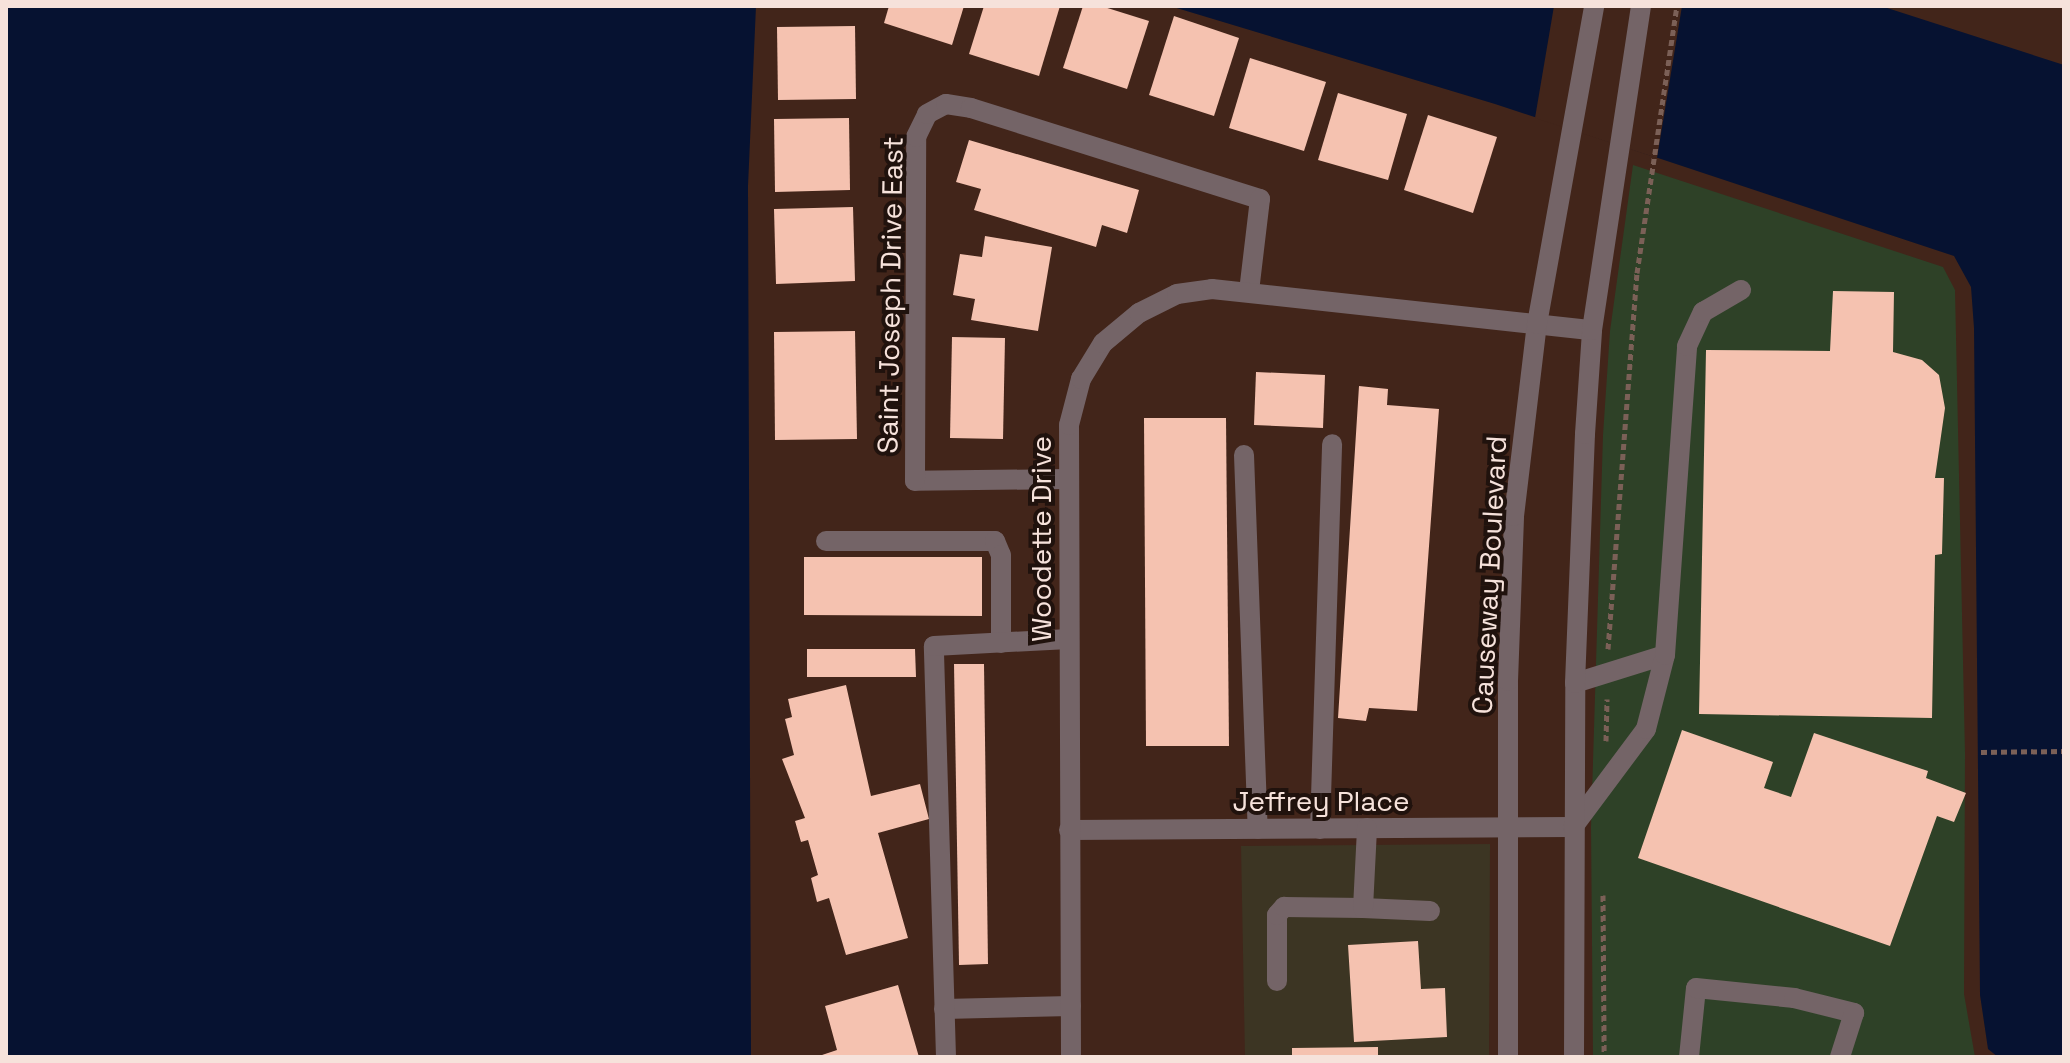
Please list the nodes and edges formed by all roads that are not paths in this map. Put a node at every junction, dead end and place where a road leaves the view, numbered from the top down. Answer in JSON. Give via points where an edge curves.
{"nodes":[{"id":1,"x":1594,"y":6,"type":"edge"},
{"id":2,"x":1641,"y":6,"type":"edge"},
{"id":3,"x":1741,"y":290,"type":"dead end"},
{"id":4,"x":1249,"y":291,"type":"junction"},
{"id":5,"x":1537,"y":324,"type":"junction"},
{"id":6,"x":1592,"y":330,"type":"junction"},
{"id":7,"x":1332,"y":444,"type":"dead end"},
{"id":8,"x":1244,"y":455,"type":"dead end"},
{"id":9,"x":1068,"y":479,"type":"junction"},
{"id":10,"x":826,"y":541,"type":"dead end"},
{"id":11,"x":1069,"y":639,"type":"junction"},
{"id":12,"x":1001,"y":643,"type":"junction"},
{"id":13,"x":1665,"y":655,"type":"junction"},
{"id":14,"x":1575,"y":683,"type":"junction"},
{"id":15,"x":1508,"y":827,"type":"junction"},
{"id":16,"x":1573,"y":827,"type":"junction"},
{"id":17,"x":1367,"y":828,"type":"junction"},
{"id":18,"x":1258,"y":829,"type":"junction"},
{"id":19,"x":1320,"y":829,"type":"junction"},
{"id":20,"x":1069,"y":830,"type":"junction"},
{"id":21,"x":1363,"y":908,"type":"junction"},
{"id":22,"x":1430,"y":911,"type":"dead end"},
{"id":23,"x":1277,"y":981,"type":"dead end"},
{"id":24,"x":1071,"y":1006,"type":"junction"},
{"id":25,"x":944,"y":1009,"type":"junction"},
{"id":26,"x":946,"y":1057,"type":"edge"},
{"id":27,"x":1071,"y":1057,"type":"edge"},
{"id":28,"x":1508,"y":1057,"type":"edge"},
{"id":29,"x":1574,"y":1057,"type":"edge"},
{"id":30,"x":1689,"y":1057,"type":"edge"},
{"id":31,"x":1840,"y":1057,"type":"edge"}],
"edges":[{"from":1,"to":5,"type":"street","name":"Causeway Boulevard"},
{"from":2,"to":6,"type":"street"},
{"from":3,"to":13,"type":"street","via":[[1703,312],[1687,346]]},
{"from":4,"to":5,"type":"street","name":"Woodette Drive"},
{"from":4,"to":9,"type":"street","name":"Woodette Drive","via":[[1177,294],[1139,313],[1103,343],[1081,379],[1072,414]]},
{"from":4,"to":9,"type":"street","name":"Saint Joseph Drive East","via":[[1260,199],[971,108],[946,104],[927,114],[916,137],[915,481]]},
{"from":5,"to":6,"type":"street","name":"Woodette Drive"},
{"from":5,"to":15,"type":"street","name":"Causeway Boulevard","via":[[1514,516]]},
{"from":6,"to":14,"type":"street"},
{"from":7,"to":19,"type":"street"},
{"from":8,"to":18,"type":"street"},
{"from":9,"to":11,"type":"street","name":"Woodette Drive"},
{"from":10,"to":12,"type":"street","via":[[995,541],[1001,555]]},
{"from":11,"to":12,"type":"street"},
{"from":11,"to":20,"type":"street","name":"Woodette Drive"},
{"from":12,"to":25,"type":"street","via":[[934,646]]},
{"from":13,"to":14,"type":"street"},
{"from":13,"to":16,"type":"street","via":[[1646,729]]},
{"from":14,"to":16,"type":"street"},
{"from":15,"to":16,"type":"street","name":"Jeffrey Place"},
{"from":15,"to":17,"type":"street","name":"Jeffrey Place"},
{"from":15,"to":28,"type":"street","name":"Causeway Boulevard"},
{"from":16,"to":29,"type":"street"},
{"from":17,"to":19,"type":"street","name":"Jeffrey Place"},
{"from":17,"to":21,"type":"street"},
{"from":18,"to":19,"type":"street","name":"Jeffrey Place"},
{"from":18,"to":20,"type":"street","name":"Jeffrey Place"},
{"from":20,"to":24,"type":"street","name":"Woodette Drive"},
{"from":21,"to":22,"type":"street"},
{"from":21,"to":23,"type":"street","via":[[1284,907],[1277,915]]},
{"from":24,"to":25,"type":"street"},
{"from":24,"to":27,"type":"street","name":"Woodette Drive"},
{"from":25,"to":26,"type":"street"},
{"from":30,"to":31,"type":"street","via":[[1696,988],[1794,998],[1854,1013]]}]}
